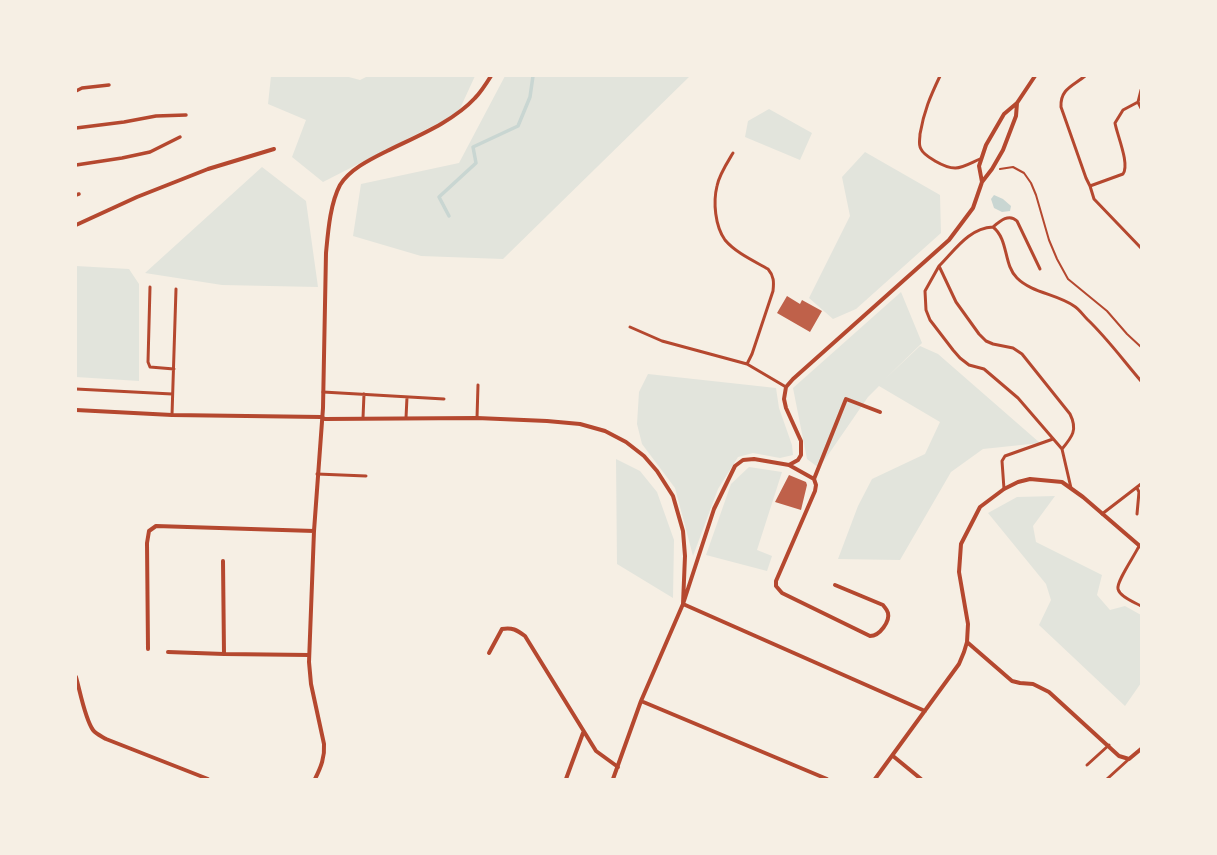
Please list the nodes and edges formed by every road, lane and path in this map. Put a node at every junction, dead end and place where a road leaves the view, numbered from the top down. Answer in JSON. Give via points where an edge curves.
{"nodes":[{"id":1,"x":491,"y":76,"type":"edge"},
{"id":2,"x":940,"y":76,"type":"edge"},
{"id":3,"x":1034,"y":76,"type":"edge"},
{"id":4,"x":1085,"y":76,"type":"edge"},
{"id":5,"x":109,"y":85,"type":"dead end"},
{"id":6,"x":1141,"y":90,"type":"edge"},
{"id":7,"x":76,"y":91,"type":"edge"},
{"id":8,"x":1138,"y":102,"type":"junction"},
{"id":9,"x":1017,"y":103,"type":"junction"},
{"id":10,"x":1141,"y":108,"type":"edge"},
{"id":11,"x":186,"y":115,"type":"dead end"},
{"id":12,"x":76,"y":128,"type":"edge"},
{"id":13,"x":180,"y":137,"type":"dead end"},
{"id":14,"x":274,"y":149,"type":"dead end"},
{"id":15,"x":733,"y":153,"type":"dead end"},
{"id":16,"x":980,"y":159,"type":"junction"},
{"id":17,"x":76,"y":165,"type":"edge"},
{"id":18,"x":995,"y":170,"type":"dead end"},
{"id":19,"x":982,"y":182,"type":"junction"},
{"id":20,"x":1090,"y":186,"type":"junction"},
{"id":21,"x":76,"y":225,"type":"edge"},
{"id":22,"x":993,"y":226,"type":"junction"},
{"id":23,"x":1141,"y":248,"type":"edge"},
{"id":24,"x":939,"y":266,"type":"junction"},
{"id":25,"x":1040,"y":269,"type":"dead end"},
{"id":26,"x":150,"y":287,"type":"dead end"},
{"id":27,"x":176,"y":289,"type":"dead end"},
{"id":28,"x":630,"y":327,"type":"dead end"},
{"id":29,"x":1141,"y":347,"type":"edge"},
{"id":30,"x":747,"y":364,"type":"junction"},
{"id":31,"x":174,"y":369,"type":"junction"},
{"id":32,"x":1141,"y":381,"type":"edge"},
{"id":33,"x":478,"y":385,"type":"dead end"},
{"id":34,"x":786,"y":387,"type":"junction"},
{"id":35,"x":76,"y":389,"type":"edge"},
{"id":36,"x":323,"y":392,"type":"junction"},
{"id":37,"x":172,"y":394,"type":"junction"},
{"id":38,"x":364,"y":394,"type":"junction"},
{"id":39,"x":407,"y":397,"type":"junction"},
{"id":40,"x":444,"y":399,"type":"dead end"},
{"id":41,"x":76,"y":410,"type":"edge"},
{"id":42,"x":880,"y":412,"type":"dead end"},
{"id":43,"x":172,"y":415,"type":"junction"},
{"id":44,"x":321,"y":417,"type":"junction"},
{"id":45,"x":363,"y":418,"type":"junction"},
{"id":46,"x":406,"y":418,"type":"junction"},
{"id":47,"x":477,"y":418,"type":"junction"},
{"id":48,"x":1054,"y":439,"type":"junction"},
{"id":49,"x":1062,"y":449,"type":"junction"},
{"id":50,"x":789,"y":465,"type":"junction"},
{"id":51,"x":317,"y":474,"type":"junction"},
{"id":52,"x":366,"y":476,"type":"dead end"},
{"id":53,"x":814,"y":479,"type":"junction"},
{"id":54,"x":1141,"y":484,"type":"edge"},
{"id":55,"x":1071,"y":488,"type":"junction"},
{"id":56,"x":1136,"y":488,"type":"junction"},
{"id":57,"x":1004,"y":489,"type":"junction"},
{"id":58,"x":1102,"y":514,"type":"junction"},
{"id":59,"x":1137,"y":514,"type":"dead end"},
{"id":60,"x":314,"y":531,"type":"junction"},
{"id":61,"x":1140,"y":547,"type":"edge"},
{"id":62,"x":223,"y":560,"type":"dead end"},
{"id":63,"x":835,"y":585,"type":"dead end"},
{"id":64,"x":683,"y":604,"type":"junction"},
{"id":65,"x":1141,"y":606,"type":"edge"},
{"id":66,"x":967,"y":642,"type":"junction"},
{"id":67,"x":148,"y":649,"type":"dead end"},
{"id":68,"x":168,"y":652,"type":"dead end"},
{"id":69,"x":489,"y":653,"type":"dead end"},
{"id":70,"x":224,"y":654,"type":"junction"},
{"id":71,"x":309,"y":655,"type":"junction"},
{"id":72,"x":76,"y":677,"type":"edge"},
{"id":73,"x":641,"y":701,"type":"junction"},
{"id":74,"x":925,"y":711,"type":"junction"},
{"id":75,"x":583,"y":733,"type":"junction"},
{"id":76,"x":1109,"y":745,"type":"junction"},
{"id":77,"x":1141,"y":749,"type":"edge"},
{"id":78,"x":893,"y":756,"type":"junction"},
{"id":79,"x":1129,"y":759,"type":"junction"},
{"id":80,"x":1087,"y":765,"type":"dead end"},
{"id":81,"x":618,"y":767,"type":"junction"},
{"id":82,"x":208,"y":779,"type":"edge"},
{"id":83,"x":315,"y":779,"type":"edge"},
{"id":84,"x":566,"y":779,"type":"edge"},
{"id":85,"x":613,"y":779,"type":"edge"},
{"id":86,"x":826,"y":779,"type":"edge"},
{"id":87,"x":875,"y":779,"type":"edge"},
{"id":88,"x":921,"y":779,"type":"edge"},
{"id":89,"x":1107,"y":779,"type":"edge"}],
"edges":[{"from":1,"to":36,"type":"street","via":[[476,98],[458,114],[375,158],[355,170],[341,184],[336,194],[326,253]]},
{"from":2,"to":16,"type":"lane","via":[[922,121],[919,145],[921,151],[946,167],[954,169]]},
{"from":3,"to":9,"type":"street"},
{"from":4,"to":20,"type":"lane","via":[[1065,90],[1061,107]]},
{"from":5,"to":7,"type":"street"},
{"from":6,"to":8,"type":"lane"},
{"from":8,"to":10,"type":"lane"},
{"from":8,"to":20,"type":"lane","via":[[1122,110],[1114,123],[1125,160],[1123,174]]},
{"from":9,"to":16,"type":"street","via":[[1004,114]]},
{"from":9,"to":19,"type":"street","via":[[1016,116],[1003,150]]},
{"from":11,"to":12,"type":"street","via":[[156,116]]},
{"from":13,"to":17,"type":"street","via":[[150,152]]},
{"from":14,"to":21,"type":"street","via":[[208,169]]},
{"from":15,"to":30,"type":"lane","via":[[717,186],[715,207],[721,233],[733,248],[768,269],[774,280],[773,291]]},
{"from":16,"to":19,"type":"street"},
{"from":18,"to":29,"type":"path","via":[[1013,167],[1024,173],[1036,195],[1049,240],[1068,279],[1107,311]]},
{"from":19,"to":34,"type":"street","via":[[973,208],[949,240]]},
{"from":20,"to":23,"type":"lane","via":[[1094,199]]},
{"from":22,"to":24,"type":"lane","via":[[984,227],[970,234]]},
{"from":22,"to":25,"type":"lane","via":[[1004,219],[1015,219]]},
{"from":22,"to":32,"type":"lane","via":[[1003,240],[1011,269],[1017,278],[1035,289],[1075,306]]},
{"from":24,"to":48,"type":"lane","via":[[925,291],[926,310],[930,320],[960,358],[969,365],[989,372],[1018,398]]},
{"from":24,"to":49,"type":"lane","via":[[956,302],[979,334],[986,341],[1013,348],[1022,354],[1070,414],[1073,420],[1072,436]]},
{"from":26,"to":31,"type":"lane","via":[[148,362],[150,367]]},
{"from":27,"to":31,"type":"lane"},
{"from":28,"to":30,"type":"lane","via":[[662,340]]},
{"from":30,"to":34,"type":"lane"},
{"from":31,"to":37,"type":"lane"},
{"from":33,"to":47,"type":"lane"},
{"from":34,"to":50,"type":"street","via":[[785,403],[802,448],[798,460]]},
{"from":35,"to":37,"type":"lane"},
{"from":36,"to":38,"type":"lane"},
{"from":36,"to":44,"type":"street"},
{"from":37,"to":43,"type":"lane"},
{"from":38,"to":39,"type":"lane"},
{"from":38,"to":45,"type":"lane"},
{"from":39,"to":40,"type":"lane"},
{"from":39,"to":46,"type":"lane"},
{"from":41,"to":43,"type":"street"},
{"from":42,"to":53,"type":"street","via":[[846,399]]},
{"from":43,"to":44,"type":"street"},
{"from":44,"to":45,"type":"street"},
{"from":44,"to":51,"type":"street"},
{"from":45,"to":46,"type":"street"},
{"from":46,"to":47,"type":"street"},
{"from":47,"to":64,"type":"street","via":[[547,421],[586,426],[626,442],[644,456],[673,496],[683,531]]},
{"from":48,"to":49,"type":"lane"},
{"from":48,"to":57,"type":"lane","via":[[1005,456],[1002,462]]},
{"from":49,"to":55,"type":"lane"},
{"from":50,"to":53,"type":"street"},
{"from":50,"to":64,"type":"street","via":[[754,459],[743,460],[735,466],[714,509]]},
{"from":51,"to":52,"type":"lane"},
{"from":51,"to":60,"type":"street"},
{"from":53,"to":63,"type":"street","via":[[815,491],[776,586],[782,593],[870,636],[880,633],[888,616],[886,608]]},
{"from":54,"to":56,"type":"lane"},
{"from":55,"to":57,"type":"street","via":[[1062,482],[1030,479]]},
{"from":55,"to":58,"type":"street"},
{"from":56,"to":58,"type":"lane"},
{"from":56,"to":59,"type":"lane","via":[[1139,492]]},
{"from":57,"to":66,"type":"street","via":[[980,507],[961,544],[959,572],[968,624]]},
{"from":58,"to":61,"type":"street"},
{"from":60,"to":67,"type":"street","via":[[156,526],[149,531],[147,543]]},
{"from":60,"to":71,"type":"street"},
{"from":61,"to":65,"type":"lane","via":[[1119,580],[1118,589],[1122,596]]},
{"from":62,"to":70,"type":"street"},
{"from":64,"to":73,"type":"street"},
{"from":64,"to":74,"type":"street"},
{"from":66,"to":74,"type":"street","via":[[959,664]]},
{"from":66,"to":76,"type":"street","via":[[1012,681],[1033,684],[1050,692]]},
{"from":68,"to":70,"type":"street"},
{"from":69,"to":75,"type":"street","via":[[502,629],[517,630],[525,636]]},
{"from":70,"to":71,"type":"street"},
{"from":71,"to":83,"type":"street","via":[[311,684],[324,744],[320,769]]},
{"from":72,"to":82,"type":"street","via":[[92,729],[97,734]]},
{"from":73,"to":81,"type":"street"},
{"from":73,"to":86,"type":"street"},
{"from":74,"to":78,"type":"street"},
{"from":75,"to":81,"type":"street","via":[[596,751]]},
{"from":75,"to":84,"type":"street"},
{"from":76,"to":79,"type":"street","via":[[1119,756]]},
{"from":76,"to":80,"type":"lane"},
{"from":77,"to":79,"type":"street"},
{"from":78,"to":87,"type":"street"},
{"from":78,"to":88,"type":"street"},
{"from":79,"to":89,"type":"lane"},
{"from":81,"to":85,"type":"street"}]}
